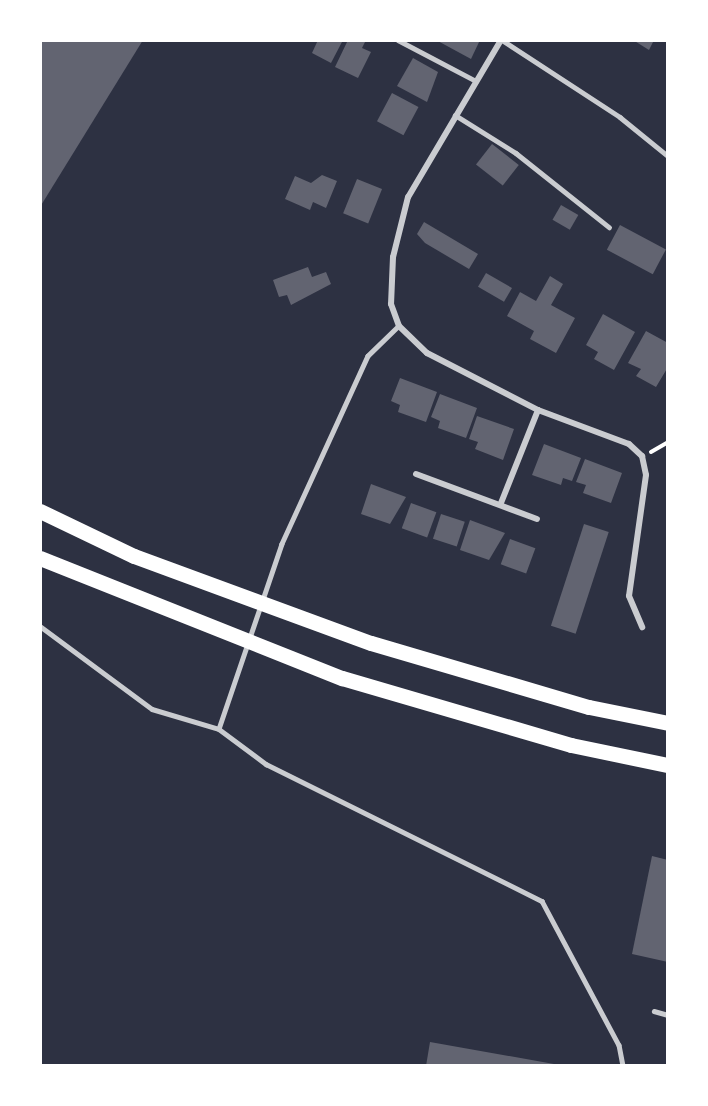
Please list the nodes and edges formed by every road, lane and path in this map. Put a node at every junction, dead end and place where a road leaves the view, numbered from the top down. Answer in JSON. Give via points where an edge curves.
{"nodes":[{"id":1,"x":398,"y":40,"type":"edge"},
{"id":2,"x":501,"y":40,"type":"edge"},
{"id":3,"x":476,"y":81,"type":"junction"},
{"id":4,"x":455,"y":115,"type":"junction"},
{"id":5,"x":668,"y":156,"type":"edge"},
{"id":6,"x":609,"y":227,"type":"dead end"},
{"id":7,"x":399,"y":326,"type":"junction"},
{"id":8,"x":538,"y":410,"type":"junction"},
{"id":9,"x":416,"y":474,"type":"dead end"},
{"id":10,"x":501,"y":503,"type":"junction"},
{"id":11,"x":40,"y":511,"type":"edge"},
{"id":12,"x":537,"y":519,"type":"dead end"},
{"id":13,"x":40,"y":558,"type":"edge"},
{"id":14,"x":40,"y":626,"type":"edge"},
{"id":15,"x":642,"y":627,"type":"dead end"},
{"id":16,"x":668,"y":723,"type":"edge"},
{"id":17,"x":219,"y":729,"type":"junction"},
{"id":18,"x":668,"y":765,"type":"edge"},
{"id":19,"x":654,"y":1011,"type":"dead end"},
{"id":20,"x":668,"y":1015,"type":"edge"},
{"id":21,"x":623,"y":1065,"type":"edge"}],
"edges":[{"from":1,"to":3,"type":"lane"},
{"from":2,"to":3,"type":"street"},
{"from":2,"to":5,"type":"lane","via":[[620,117]]},
{"from":3,"to":4,"type":"street"},
{"from":4,"to":6,"type":"lane","via":[[516,153]]},
{"from":4,"to":7,"type":"street","via":[[408,197],[393,257],[392,303]]},
{"from":7,"to":8,"type":"street","via":[[427,353]]},
{"from":7,"to":17,"type":"lane","via":[[368,356],[282,544],[225,700]]},
{"from":8,"to":10,"type":"street"},
{"from":8,"to":15,"type":"street","via":[[629,444],[642,456],[646,475],[629,596]]},
{"from":9,"to":10,"type":"street"},
{"from":10,"to":12,"type":"street"},
{"from":11,"to":16,"type":"highway","via":[[134,556],[371,643],[589,706]]},
{"from":13,"to":18,"type":"highway","via":[[342,678],[571,745]]},
{"from":14,"to":17,"type":"lane","via":[[152,709]]},
{"from":17,"to":21,"type":"lane","via":[[267,764],[542,901],[620,1045]]},
{"from":19,"to":20,"type":"lane"}]}
